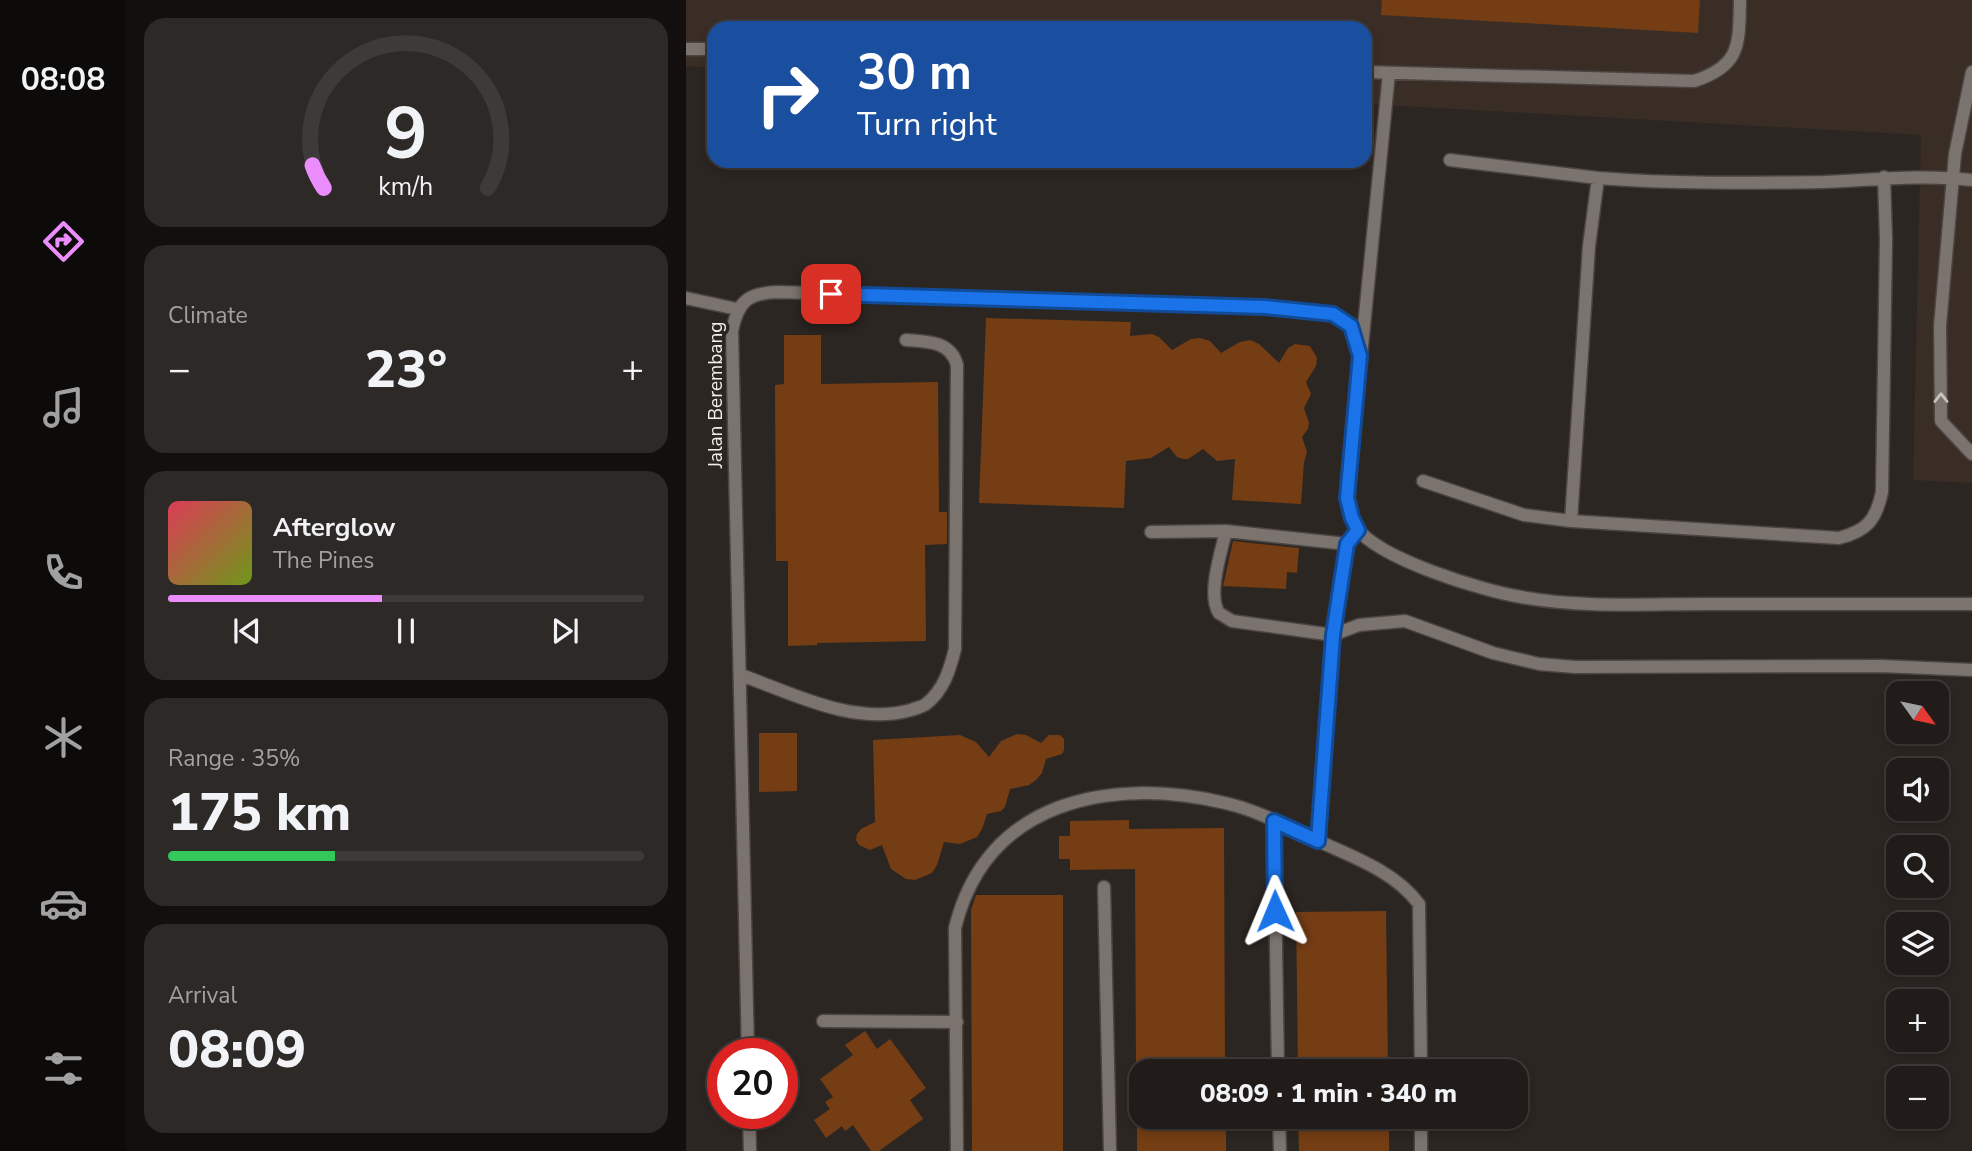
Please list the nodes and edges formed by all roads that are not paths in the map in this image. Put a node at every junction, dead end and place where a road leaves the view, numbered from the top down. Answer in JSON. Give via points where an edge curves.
{"nodes":[{"id":1,"x":1740,"y":0,"type":"edge"},
{"id":2,"x":686,"y":49,"type":"edge"},
{"id":3,"x":707,"y":50,"type":"edge"},
{"id":4,"x":1372,"y":72,"type":"edge"},
{"id":5,"x":1972,"y":72,"type":"edge"},
{"id":6,"x":1388,"y":73,"type":"junction"},
{"id":7,"x":1966,"y":134,"type":"edge"},
{"id":8,"x":1450,"y":160,"type":"dead end"},
{"id":9,"x":1884,"y":177,"type":"junction"},
{"id":10,"x":1954,"y":177,"type":"junction"},
{"id":11,"x":1598,"y":178,"type":"junction"},
{"id":12,"x":1972,"y":180,"type":"edge"},
{"id":13,"x":686,"y":298,"type":"edge"},
{"id":14,"x":737,"y":309,"type":"junction"},
{"id":15,"x":906,"y":340,"type":"dead end"},
{"id":16,"x":1360,"y":356,"type":"junction"},
{"id":17,"x":1972,"y":454,"type":"edge"},
{"id":18,"x":1423,"y":481,"type":"dead end"},
{"id":19,"x":1571,"y":522,"type":"junction"},
{"id":20,"x":1358,"y":530,"type":"junction"},
{"id":21,"x":1226,"y":531,"type":"junction"},
{"id":22,"x":1151,"y":532,"type":"dead end"},
{"id":23,"x":1347,"y":544,"type":"junction"},
{"id":24,"x":1972,"y":604,"type":"edge"},
{"id":25,"x":1333,"y":635,"type":"junction"},
{"id":26,"x":1972,"y":670,"type":"edge"},
{"id":27,"x":741,"y":675,"type":"junction"},
{"id":28,"x":1274,"y":821,"type":"junction"},
{"id":29,"x":1318,"y":841,"type":"junction"},
{"id":30,"x":1104,"y":887,"type":"dead end"},
{"id":31,"x":823,"y":1021,"type":"dead end"},
{"id":32,"x":957,"y":1022,"type":"junction"},
{"id":33,"x":748,"y":1038,"type":"edge"},
{"id":34,"x":1278,"y":1059,"type":"edge"},
{"id":35,"x":1421,"y":1059,"type":"edge"},
{"id":36,"x":749,"y":1129,"type":"edge"},
{"id":37,"x":1279,"y":1129,"type":"edge"},
{"id":38,"x":1421,"y":1129,"type":"edge"},
{"id":39,"x":750,"y":1151,"type":"edge"},
{"id":40,"x":957,"y":1151,"type":"edge"},
{"id":41,"x":1111,"y":1151,"type":"edge"},
{"id":42,"x":1280,"y":1151,"type":"edge"},
{"id":43,"x":1421,"y":1151,"type":"edge"}],
"edges":[{"from":1,"to":6,"type":"lane","via":[[1736,48],[1726,65],[1694,81]]},
{"from":2,"to":3,"type":"lane"},
{"from":4,"to":6,"type":"lane"},
{"from":5,"to":7,"type":"lane"},
{"from":6,"to":16,"type":"lane"},
{"from":7,"to":10,"type":"lane","via":[[1955,154]]},
{"from":8,"to":11,"type":"lane"},
{"from":9,"to":10,"type":"lane"},
{"from":9,"to":11,"type":"lane","via":[[1786,182]]},
{"from":9,"to":19,"type":"lane","via":[[1882,492],[1878,512],[1867,526],[1839,538]]},
{"from":10,"to":12,"type":"lane"},
{"from":17,"to":10,"type":"lane","one_way":true,"via":[[1941,421],[1940,326]]},
{"from":11,"to":19,"type":"lane","via":[[1589,246]]},
{"from":13,"to":14,"type":"lane"},
{"from":14,"to":16,"type":"lane","name":"Jalan Berembang","via":[[754,295],[778,292],[1265,307],[1333,314],[1351,326]]},
{"from":14,"to":27,"type":"lane","name":"Jalan Berembang","via":[[732,331]]},
{"from":15,"to":27,"type":"lane","via":[[942,344],[957,365],[956,649],[950,673],[925,706],[900,713],[866,714],[838,709]]},
{"from":16,"to":20,"type":"lane","via":[[1347,498]]},
{"from":18,"to":19,"type":"lane","via":[[1524,515]]},
{"from":20,"to":23,"type":"lane"},
{"from":20,"to":24,"type":"lane","via":[[1410,563],[1521,597],[1602,604]]},
{"from":21,"to":22,"type":"lane"},
{"from":21,"to":23,"type":"lane"},
{"from":21,"to":25,"type":"lane","via":[[1217,568],[1219,613],[1232,621]]},
{"from":23,"to":25,"type":"lane"},
{"from":25,"to":26,"type":"lane","via":[[1359,625],[1405,621],[1493,653],[1575,667]]},
{"from":25,"to":29,"type":"lane"},
{"from":27,"to":33,"type":"lane","name":"Jalan Berembang"},
{"from":28,"to":29,"type":"lane"},
{"from":28,"to":32,"type":"lane","via":[[1226,803],[1155,792],[1118,793],[1062,804],[1019,827],[984,862],[961,903],[955,928]]},
{"from":28,"to":34,"type":"lane"},
{"from":29,"to":35,"type":"lane","via":[[1387,875],[1410,891],[1419,904]]},
{"from":30,"to":41,"type":"lane"},
{"from":31,"to":32,"type":"lane"},
{"from":32,"to":40,"type":"lane"},
{"from":36,"to":39,"type":"lane"},
{"from":37,"to":42,"type":"lane"},
{"from":38,"to":43,"type":"lane"}]}
